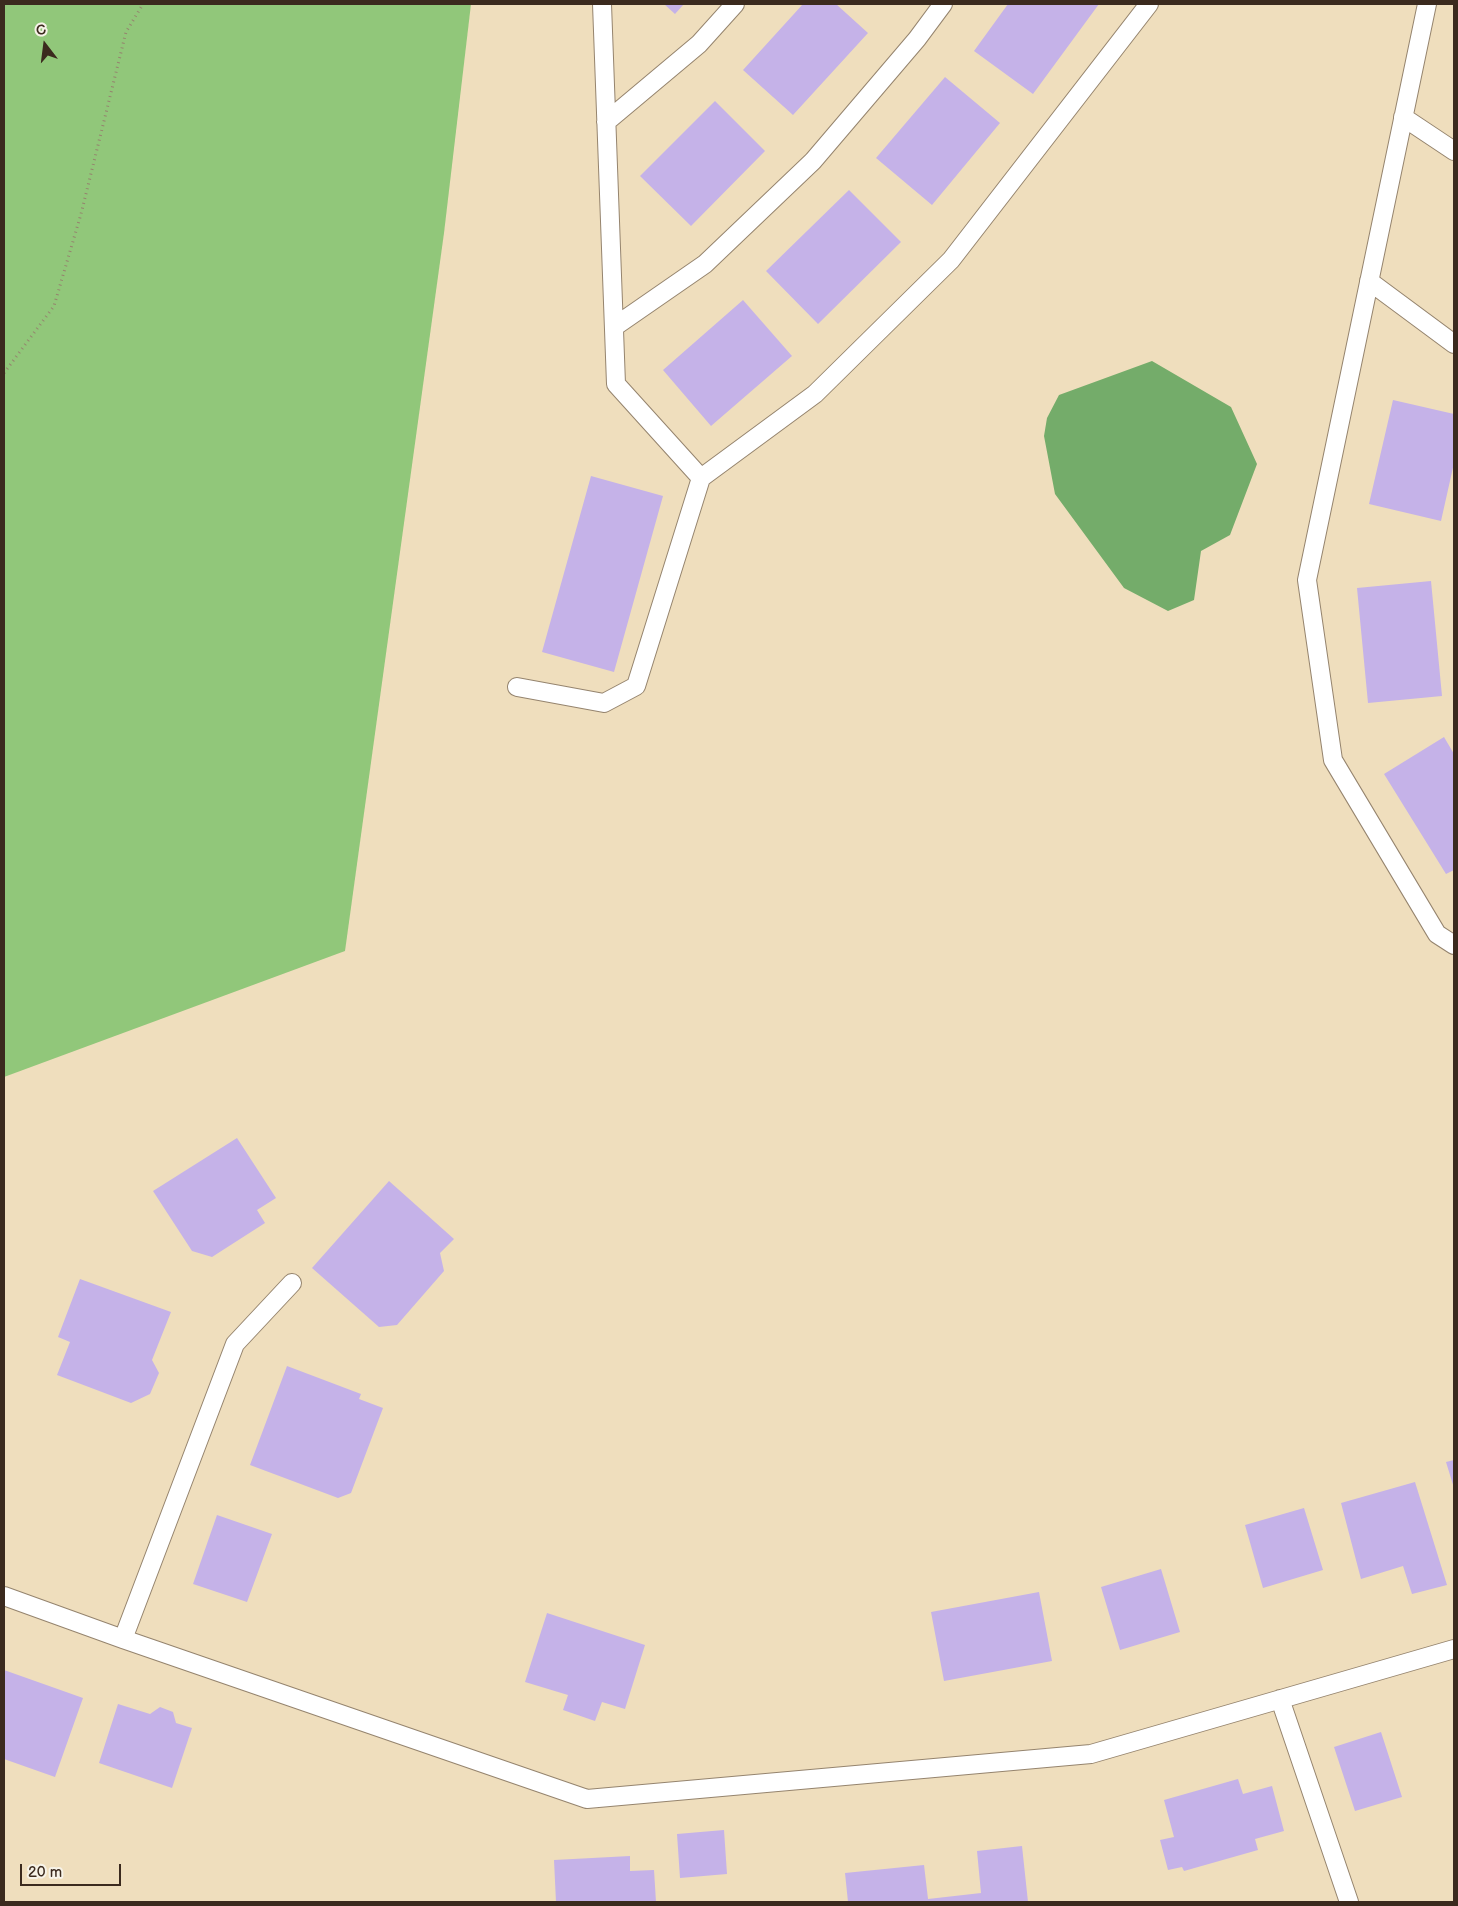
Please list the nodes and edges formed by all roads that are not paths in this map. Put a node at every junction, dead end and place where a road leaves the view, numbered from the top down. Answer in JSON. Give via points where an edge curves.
{"nodes":[{"id":1,"x":602,"y":4,"type":"edge"},
{"id":2,"x":735,"y":4,"type":"edge"},
{"id":3,"x":943,"y":4,"type":"edge"},
{"id":4,"x":1149,"y":4,"type":"edge"},
{"id":5,"x":1427,"y":4,"type":"edge"},
{"id":6,"x":1403,"y":117,"type":"junction"},
{"id":7,"x":606,"y":122,"type":"junction"},
{"id":8,"x":1454,"y":151,"type":"edge"},
{"id":9,"x":1369,"y":282,"type":"junction"},
{"id":10,"x":614,"y":327,"type":"junction"},
{"id":11,"x":1454,"y":344,"type":"edge"},
{"id":12,"x":701,"y":478,"type":"junction"},
{"id":13,"x":517,"y":687,"type":"dead end"},
{"id":14,"x":1454,"y":945,"type":"edge"},
{"id":15,"x":292,"y":1283,"type":"dead end"},
{"id":16,"x":4,"y":1596,"type":"edge"},
{"id":17,"x":123,"y":1638,"type":"junction"},
{"id":18,"x":1454,"y":1649,"type":"edge"},
{"id":19,"x":1280,"y":1699,"type":"junction"},
{"id":20,"x":1349,"y":1902,"type":"edge"}],
"edges":[{"from":1,"to":7,"type":"lane"},
{"from":2,"to":7,"type":"lane","via":[[699,44]]},
{"from":3,"to":10,"type":"lane","via":[[918,39],[813,161],[705,264]]},
{"from":4,"to":12,"type":"lane","via":[[951,260],[815,394]]},
{"from":5,"to":6,"type":"lane"},
{"from":6,"to":8,"type":"lane"},
{"from":6,"to":9,"type":"lane"},
{"from":7,"to":10,"type":"lane"},
{"from":9,"to":11,"type":"lane"},
{"from":9,"to":14,"type":"lane","via":[[1307,580],[1333,760],[1438,934]]},
{"from":10,"to":12,"type":"lane","via":[[616,384]]},
{"from":12,"to":13,"type":"lane","via":[[636,686],[604,702]]},
{"from":15,"to":17,"type":"lane","via":[[235,1344]]},
{"from":16,"to":17,"type":"lane"},
{"from":17,"to":19,"type":"lane","via":[[587,1799],[1091,1754]]},
{"from":18,"to":19,"type":"lane"},
{"from":19,"to":20,"type":"lane"}]}
